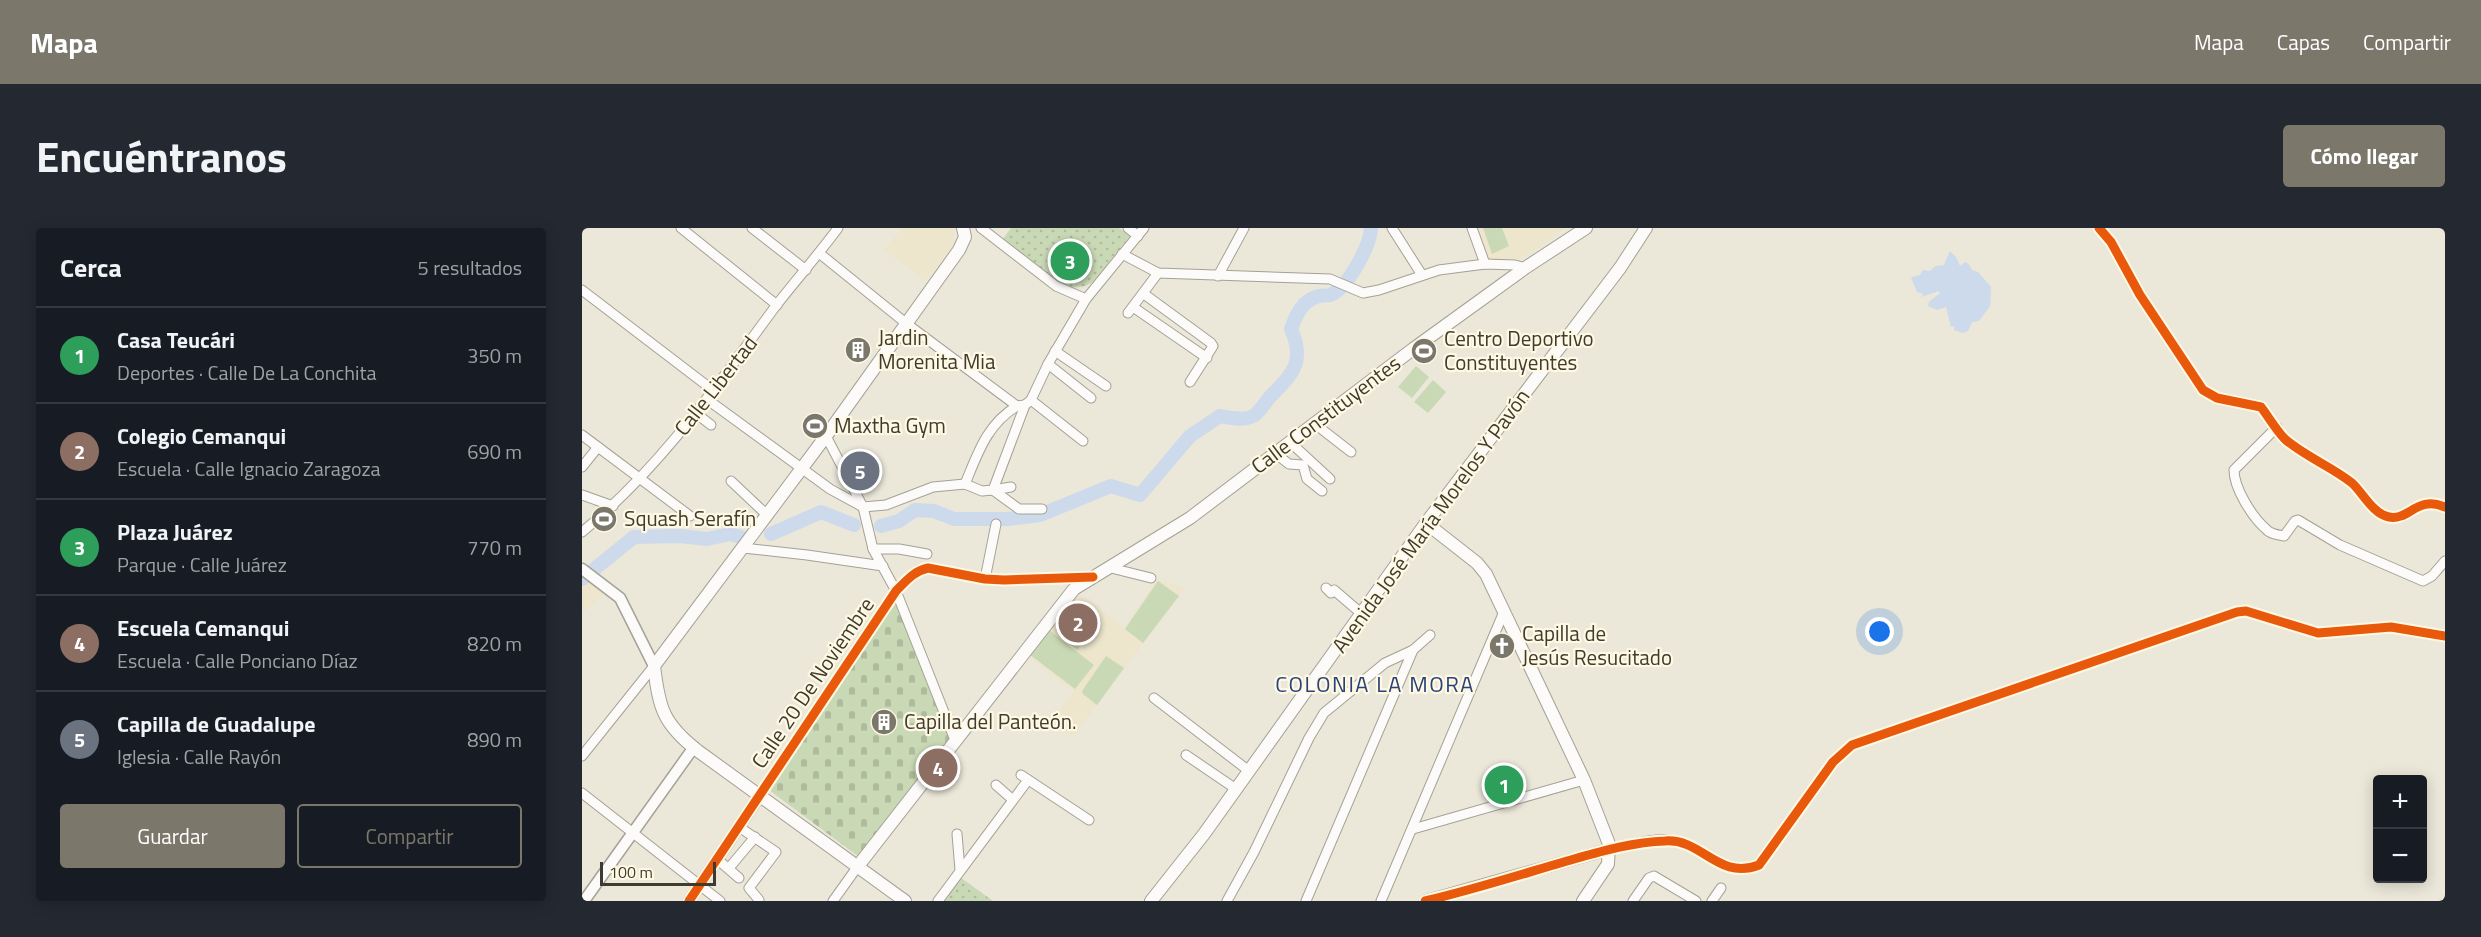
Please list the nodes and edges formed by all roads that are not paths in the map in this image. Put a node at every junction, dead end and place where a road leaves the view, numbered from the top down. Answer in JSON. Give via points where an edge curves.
{"nodes":[{"id":1,"x":681,"y":228,"type":"edge"},
{"id":2,"x":752,"y":228,"type":"edge"},
{"id":3,"x":838,"y":228,"type":"edge"},
{"id":4,"x":963,"y":228,"type":"edge"},
{"id":5,"x":981,"y":228,"type":"edge"},
{"id":6,"x":1128,"y":228,"type":"edge"},
{"id":7,"x":1244,"y":228,"type":"edge"},
{"id":8,"x":1392,"y":228,"type":"edge"},
{"id":9,"x":1472,"y":228,"type":"edge"},
{"id":10,"x":1586,"y":228,"type":"edge"},
{"id":11,"x":2098,"y":228,"type":"edge"},
{"id":12,"x":1647,"y":229,"type":"edge"},
{"id":13,"x":1141,"y":232,"type":"edge"},
{"id":14,"x":819,"y":254,"type":"junction"},
{"id":15,"x":1122,"y":254,"type":"junction"},
{"id":16,"x":1485,"y":264,"type":"junction"},
{"id":17,"x":1525,"y":268,"type":"junction"},
{"id":18,"x":806,"y":270,"type":"junction"},
{"id":19,"x":1158,"y":273,"type":"junction"},
{"id":20,"x":1422,"y":275,"type":"junction"},
{"id":21,"x":1218,"y":276,"type":"junction"},
{"id":22,"x":586,"y":293,"type":"edge"},
{"id":23,"x":1144,"y":294,"type":"junction"},
{"id":24,"x":1086,"y":298,"type":"junction"},
{"id":25,"x":777,"y":305,"type":"junction"},
{"id":26,"x":907,"y":324,"type":"junction"},
{"id":27,"x":1055,"y":351,"type":"junction"},
{"id":28,"x":1207,"y":358,"type":"junction"},
{"id":29,"x":1048,"y":364,"type":"junction"},
{"id":30,"x":1190,"y":382,"type":"dead end"},
{"id":31,"x":1106,"y":386,"type":"dead end"},
{"id":32,"x":714,"y":391,"type":"junction"},
{"id":33,"x":1091,"y":398,"type":"dead end"},
{"id":34,"x":708,"y":400,"type":"junction"},
{"id":35,"x":1024,"y":404,"type":"junction"},
{"id":36,"x":697,"y":414,"type":"junction"},
{"id":37,"x":1315,"y":424,"type":"junction"},
{"id":38,"x":711,"y":425,"type":"dead end"},
{"id":39,"x":2277,"y":427,"type":"junction"},
{"id":40,"x":582,"y":435,"type":"edge"},
{"id":41,"x":826,"y":436,"type":"junction"},
{"id":42,"x":1083,"y":441,"type":"dead end"},
{"id":43,"x":1292,"y":443,"type":"junction"},
{"id":44,"x":598,"y":447,"type":"junction"},
{"id":45,"x":1352,"y":452,"type":"dead end"},
{"id":46,"x":1276,"y":454,"type":"junction"},
{"id":47,"x":582,"y":467,"type":"edge"},
{"id":48,"x":802,"y":468,"type":"junction"},
{"id":49,"x":639,"y":479,"type":"junction"},
{"id":50,"x":1330,"y":479,"type":"dead end"},
{"id":51,"x":731,"y":481,"type":"dead end"},
{"id":52,"x":965,"y":484,"type":"junction"},
{"id":53,"x":1011,"y":487,"type":"dead end"},
{"id":54,"x":993,"y":490,"type":"junction"},
{"id":55,"x":1322,"y":491,"type":"dead end"},
{"id":56,"x":582,"y":495,"type":"edge"},
{"id":57,"x":613,"y":506,"type":"junction"},
{"id":58,"x":863,"y":507,"type":"junction"},
{"id":59,"x":2445,"y":507,"type":"edge"},
{"id":60,"x":1042,"y":509,"type":"dead end"},
{"id":61,"x":766,"y":514,"type":"junction"},
{"id":62,"x":690,"y":516,"type":"dead end"},
{"id":63,"x":996,"y":524,"type":"dead end"},
{"id":64,"x":1426,"y":524,"type":"junction"},
{"id":65,"x":582,"y":532,"type":"edge"},
{"id":66,"x":743,"y":548,"type":"junction"},
{"id":67,"x":873,"y":549,"type":"junction"},
{"id":68,"x":927,"y":554,"type":"dead end"},
{"id":69,"x":2445,"y":561,"type":"edge"},
{"id":70,"x":883,"y":566,"type":"junction"},
{"id":71,"x":1111,"y":568,"type":"junction"},
{"id":72,"x":582,"y":569,"type":"edge"},
{"id":73,"x":1093,"y":578,"type":"junction"},
{"id":74,"x":1152,"y":578,"type":"dead end"},
{"id":75,"x":986,"y":579,"type":"junction"},
{"id":76,"x":1326,"y":588,"type":"dead end"},
{"id":77,"x":896,"y":591,"type":"junction"},
{"id":78,"x":1362,"y":614,"type":"junction"},
{"id":79,"x":1503,"y":614,"type":"junction"},
{"id":80,"x":1430,"y":634,"type":"dead end"},
{"id":81,"x":2445,"y":636,"type":"edge"},
{"id":82,"x":1413,"y":650,"type":"junction"},
{"id":83,"x":654,"y":666,"type":"junction"},
{"id":84,"x":1154,"y":698,"type":"dead end"},
{"id":85,"x":955,"y":740,"type":"junction"},
{"id":86,"x":694,"y":747,"type":"junction"},
{"id":87,"x":1186,"y":755,"type":"dead end"},
{"id":88,"x":582,"y":756,"type":"edge"},
{"id":89,"x":1249,"y":771,"type":"junction"},
{"id":90,"x":1584,"y":780,"type":"junction"},
{"id":91,"x":996,"y":785,"type":"dead end"},
{"id":92,"x":1236,"y":789,"type":"junction"},
{"id":93,"x":582,"y":793,"type":"edge"},
{"id":94,"x":760,"y":795,"type":"junction"},
{"id":95,"x":1013,"y":800,"type":"junction"},
{"id":96,"x":1089,"y":820,"type":"dead end"},
{"id":97,"x":739,"y":827,"type":"junction"},
{"id":98,"x":1413,"y":829,"type":"junction"},
{"id":99,"x":633,"y":831,"type":"junction"},
{"id":100,"x":957,"y":834,"type":"dead end"},
{"id":101,"x":755,"y":837,"type":"junction"},
{"id":102,"x":1610,"y":849,"type":"junction"},
{"id":103,"x":717,"y":859,"type":"junction"},
{"id":104,"x":858,"y":866,"type":"junction"},
{"id":105,"x":729,"y":868,"type":"junction"},
{"id":106,"x":960,"y":870,"type":"junction"},
{"id":107,"x":739,"y":878,"type":"dead end"},
{"id":108,"x":700,"y":884,"type":"junction"},
{"id":109,"x":1721,"y":888,"type":"dead end"},
{"id":110,"x":759,"y":900,"type":"edge"},
{"id":111,"x":584,"y":901,"type":"edge"},
{"id":112,"x":689,"y":901,"type":"edge"},
{"id":113,"x":720,"y":901,"type":"edge"},
{"id":114,"x":833,"y":901,"type":"edge"},
{"id":115,"x":905,"y":901,"type":"edge"},
{"id":116,"x":938,"y":901,"type":"edge"},
{"id":117,"x":1151,"y":901,"type":"edge"},
{"id":118,"x":1227,"y":901,"type":"edge"},
{"id":119,"x":1306,"y":901,"type":"edge"},
{"id":120,"x":1381,"y":901,"type":"edge"},
{"id":121,"x":1425,"y":901,"type":"edge"},
{"id":122,"x":1583,"y":901,"type":"edge"},
{"id":123,"x":1633,"y":901,"type":"edge"},
{"id":124,"x":1696,"y":901,"type":"edge"},
{"id":125,"x":1712,"y":901,"type":"edge"}],
"edges":[{"from":1,"to":25,"type":"street"},
{"from":2,"to":18,"type":"street"},
{"from":3,"to":14,"type":"street","name":"Calle Libertad"},
{"from":4,"to":26,"type":"main road","via":[[965,237],[959,250]]},
{"from":5,"to":24,"type":"street","via":[[1056,286]]},
{"from":6,"to":13,"type":"street"},
{"from":7,"to":21,"type":"street"},
{"from":8,"to":20,"type":"street"},
{"from":9,"to":16,"type":"street"},
{"from":10,"to":17,"type":"main road","name":"Calle Constituyentes"},
{"from":11,"to":39,"type":"street","via":[[2111,242],[2140,295],[2204,390],[2217,398],[2261,407]]},
{"from":12,"to":64,"type":"main road","name":"Avenida José María Morelos Y Pavón"},
{"from":13,"to":15,"type":"street"},
{"from":14,"to":18,"type":"street","name":"Calle Libertad"},
{"from":14,"to":26,"type":"street"},
{"from":15,"to":19,"type":"street"},
{"from":15,"to":24,"type":"street"},
{"from":16,"to":17,"type":"street"},
{"from":16,"to":20,"type":"street"},
{"from":17,"to":37,"type":"main road","name":"Calle Constituyentes"},
{"from":18,"to":25,"type":"street","name":"Calle Libertad"},
{"from":19,"to":21,"type":"street"},
{"from":19,"to":23,"type":"street"},
{"from":20,"to":21,"type":"street","via":[[1379,290],[1359,291],[1330,279]]},
{"from":22,"to":32,"type":"street"},
{"from":23,"to":28,"type":"street","via":[[1211,343]]},
{"from":23,"to":28,"type":"street","via":[[1130,310]]},
{"from":24,"to":27,"type":"street"},
{"from":25,"to":32,"type":"street","name":"Calle Libertad"},
{"from":26,"to":35,"type":"street"},
{"from":26,"to":41,"type":"main road"},
{"from":27,"to":29,"type":"street"},
{"from":27,"to":31,"type":"street"},
{"from":28,"to":30,"type":"street"},
{"from":29,"to":33,"type":"street"},
{"from":29,"to":35,"type":"street"},
{"from":32,"to":34,"type":"street","name":"Calle Libertad"},
{"from":34,"to":36,"type":"street","name":"Calle Libertad"},
{"from":34,"to":48,"type":"street"},
{"from":35,"to":42,"type":"street"},
{"from":35,"to":52,"type":"street","via":[[1005,413],[989,430]]},
{"from":35,"to":54,"type":"street"},
{"from":36,"to":38,"type":"street"},
{"from":36,"to":49,"type":"street","name":"Calle Libertad"},
{"from":37,"to":43,"type":"main road","name":"Calle Constituyentes"},
{"from":37,"to":45,"type":"street"},
{"from":39,"to":59,"type":"street","via":[[2284,439],[2352,483],[2377,511],[2389,517],[2401,516],[2417,506],[2436,503]]},
{"from":39,"to":69,"type":"street","via":[[2234,470],[2238,492],[2266,530],[2284,536],[2298,520],[2340,544],[2423,581]]},
{"from":40,"to":44,"type":"street"},
{"from":41,"to":48,"type":"main road"},
{"from":41,"to":58,"type":"street"},
{"from":43,"to":46,"type":"main road","name":"Calle Constituyentes"},
{"from":43,"to":50,"type":"street"},
{"from":44,"to":47,"type":"street"},
{"from":44,"to":49,"type":"street"},
{"from":46,"to":55,"type":"street","via":[[1289,464],[1303,465],[1307,479]]},
{"from":46,"to":71,"type":"main road","name":"Calle Constituyentes","via":[[1190,518]]},
{"from":48,"to":58,"type":"street"},
{"from":48,"to":61,"type":"main road"},
{"from":49,"to":57,"type":"street","name":"Calle Libertad"},
{"from":49,"to":62,"type":"street"},
{"from":51,"to":61,"type":"street"},
{"from":52,"to":54,"type":"street","via":[[982,491]]},
{"from":52,"to":58,"type":"street","via":[[933,487],[886,505]]},
{"from":53,"to":54,"type":"street"},
{"from":54,"to":60,"type":"street","via":[[1019,509]]},
{"from":56,"to":57,"type":"street"},
{"from":57,"to":65,"type":"street","name":"Calle Libertad"},
{"from":58,"to":67,"type":"street"},
{"from":61,"to":66,"type":"main road"},
{"from":63,"to":75,"type":"street"},
{"from":64,"to":78,"type":"main road","name":"Avenida José María Morelos Y Pavón"},
{"from":64,"to":79,"type":"main road","via":[[1477,563]]},
{"from":66,"to":70,"type":"street"},
{"from":66,"to":83,"type":"main road"},
{"from":67,"to":68,"type":"street"},
{"from":67,"to":70,"type":"street"},
{"from":70,"to":77,"type":"street"},
{"from":71,"to":73,"type":"main road","name":"Calle Constituyentes"},
{"from":71,"to":74,"type":"street"},
{"from":72,"to":83,"type":"street","via":[[624,604]]},
{"from":73,"to":75,"type":"street","name":"Calle 20 De Noviembre"},
{"from":73,"to":85,"type":"main road","name":"Calle Constituyentes","via":[[1074,589]]},
{"from":75,"to":77,"type":"street","name":"Calle 20 De Noviembre","via":[[928,568],[919,570]]},
{"from":76,"to":78,"type":"street","via":[[1331,593],[1334,590]]},
{"from":77,"to":85,"type":"street"},
{"from":77,"to":94,"type":"street","name":"Calle 20 De Noviembre"},
{"from":78,"to":89,"type":"main road","name":"Avenida José María Morelos Y Pavón"},
{"from":79,"to":90,"type":"main road"},
{"from":79,"to":98,"type":"street"},
{"from":80,"to":82,"type":"street"},
{"from":81,"to":102,"type":"street","via":[[2391,627],[2318,633],[2247,610],[2237,612],[1852,745],[1833,762],[1759,865],[1745,870],[1730,868],[1669,840]]},
{"from":82,"to":118,"type":"street","via":[[1385,663],[1324,712]]},
{"from":82,"to":119,"type":"street"},
{"from":83,"to":86,"type":"main road","via":[[658,702],[664,716]]},
{"from":83,"to":88,"type":"street"},
{"from":84,"to":89,"type":"street"},
{"from":85,"to":104,"type":"main road","name":"Calle Constituyentes"},
{"from":86,"to":94,"type":"main road"},
{"from":86,"to":99,"type":"street"},
{"from":87,"to":92,"type":"street"},
{"from":89,"to":92,"type":"main road","name":"Avenida José María Morelos Y Pavón"},
{"from":90,"to":98,"type":"street"},
{"from":90,"to":102,"type":"main road"},
{"from":91,"to":95,"type":"street"},
{"from":92,"to":117,"type":"main road","name":"Avenida José María Morelos Y Pavón"},
{"from":93,"to":99,"type":"street"},
{"from":94,"to":97,"type":"street","name":"Calle 20 De Noviembre"},
{"from":94,"to":104,"type":"main road"},
{"from":95,"to":96,"type":"street","via":[[1024,777]]},
{"from":95,"to":106,"type":"street"},
{"from":97,"to":101,"type":"street"},
{"from":97,"to":103,"type":"street","name":"Calle 20 De Noviembre"},
{"from":98,"to":120,"type":"street"},
{"from":99,"to":108,"type":"street"},
{"from":99,"to":111,"type":"street"},
{"from":100,"to":106,"type":"street"},
{"from":101,"to":105,"type":"street"},
{"from":101,"to":110,"type":"street","via":[[776,852],[748,888]]},
{"from":102,"to":121,"type":"street"},
{"from":102,"to":122,"type":"main road","via":[[1604,871]]},
{"from":103,"to":105,"type":"street"},
{"from":103,"to":108,"type":"street","name":"Calle 20 De Noviembre"},
{"from":104,"to":114,"type":"street"},
{"from":104,"to":115,"type":"main road"},
{"from":105,"to":107,"type":"street"},
{"from":106,"to":116,"type":"street"},
{"from":108,"to":112,"type":"street","name":"Calle 20 De Noviembre"},
{"from":108,"to":113,"type":"street"},
{"from":109,"to":125,"type":"street"},
{"from":123,"to":124,"type":"street","via":[[1654,876]]}]}
